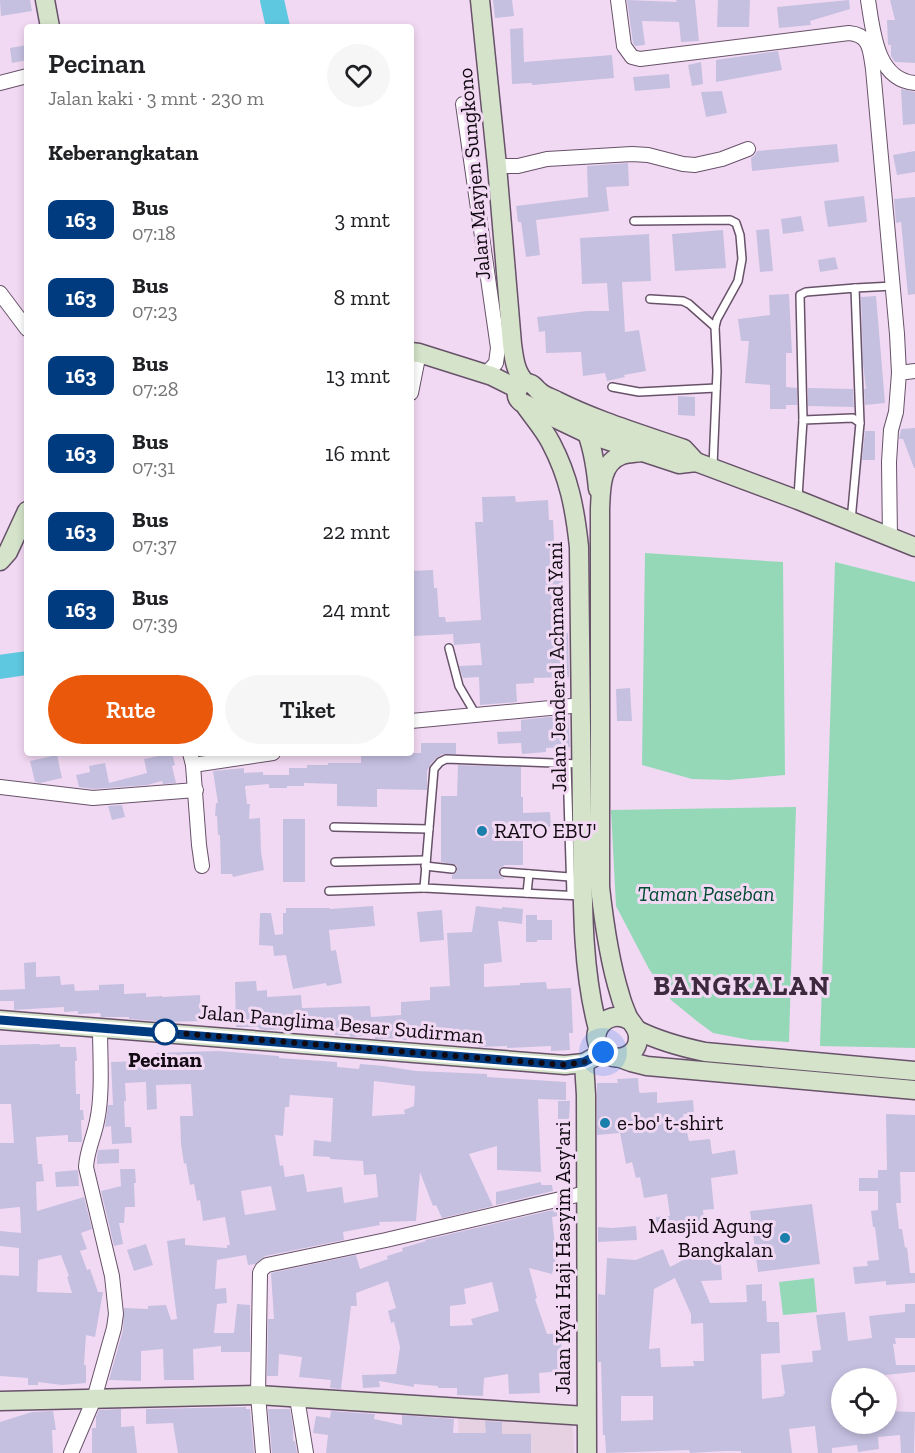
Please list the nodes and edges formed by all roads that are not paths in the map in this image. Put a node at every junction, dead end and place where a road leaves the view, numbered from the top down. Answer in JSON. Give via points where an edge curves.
{"nodes":[{"id":1,"x":45,"y":0,"type":"edge"},
{"id":2,"x":480,"y":0,"type":"edge"},
{"id":3,"x":618,"y":0,"type":"edge"},
{"id":4,"x":868,"y":0,"type":"edge"},
{"id":5,"x":49,"y":24,"type":"edge"},
{"id":6,"x":24,"y":77,"type":"edge"},
{"id":7,"x":0,"y":83,"type":"edge"},
{"id":8,"x":915,"y":83,"type":"edge"},
{"id":9,"x":463,"y":104,"type":"dead end"},
{"id":10,"x":748,"y":149,"type":"dead end"},
{"id":11,"x":497,"y":166,"type":"junction"},
{"id":12,"x":634,"y":221,"type":"dead end"},
{"id":13,"x":893,"y":286,"type":"junction"},
{"id":14,"x":855,"y":288,"type":"junction"},
{"id":15,"x":0,"y":293,"type":"edge"},
{"id":16,"x":650,"y":299,"type":"dead end"},
{"id":17,"x":24,"y":325,"type":"edge"},
{"id":18,"x":715,"y":327,"type":"junction"},
{"id":19,"x":415,"y":353,"type":"edge"},
{"id":20,"x":915,"y":371,"type":"edge"},
{"id":21,"x":899,"y":373,"type":"junction"},
{"id":22,"x":486,"y":374,"type":"junction"},
{"id":23,"x":612,"y":387,"type":"dead end"},
{"id":24,"x":716,"y":388,"type":"junction"},
{"id":25,"x":526,"y":392,"type":"junction"},
{"id":26,"x":572,"y":408,"type":"junction"},
{"id":27,"x":803,"y":420,"type":"junction"},
{"id":28,"x":860,"y":423,"type":"junction"},
{"id":29,"x":588,"y":434,"type":"junction"},
{"id":30,"x":641,"y":452,"type":"junction"},
{"id":31,"x":705,"y":465,"type":"junction"},
{"id":32,"x":798,"y":500,"type":"junction"},
{"id":33,"x":600,"y":509,"type":"junction"},
{"id":34,"x":24,"y":517,"type":"edge"},
{"id":35,"x":851,"y":522,"type":"junction"},
{"id":36,"x":890,"y":537,"type":"junction"},
{"id":37,"x":915,"y":547,"type":"edge"},
{"id":38,"x":0,"y":561,"type":"edge"},
{"id":39,"x":449,"y":648,"type":"dead end"},
{"id":40,"x":582,"y":705,"type":"junction"},
{"id":41,"x":476,"y":715,"type":"junction"},
{"id":42,"x":414,"y":721,"type":"edge"},
{"id":43,"x":237,"y":756,"type":"edge"},
{"id":44,"x":192,"y":759,"type":"edge"},
{"id":45,"x":574,"y":764,"type":"junction"},
{"id":46,"x":0,"y":787,"type":"edge"},
{"id":47,"x":196,"y":790,"type":"junction"},
{"id":48,"x":334,"y":827,"type":"dead end"},
{"id":49,"x":429,"y":829,"type":"junction"},
{"id":50,"x":335,"y":862,"type":"dead end"},
{"id":51,"x":426,"y":863,"type":"junction"},
{"id":52,"x":202,"y":866,"type":"dead end"},
{"id":53,"x":452,"y":869,"type":"dead end"},
{"id":54,"x":504,"y":872,"type":"dead end"},
{"id":55,"x":528,"y":874,"type":"junction"},
{"id":56,"x":570,"y":877,"type":"junction"},
{"id":57,"x":424,"y":888,"type":"junction"},
{"id":58,"x":329,"y":891,"type":"dead end"},
{"id":59,"x":527,"y":893,"type":"junction"},
{"id":60,"x":577,"y":896,"type":"junction"},
{"id":61,"x":0,"y":1020,"type":"edge"},
{"id":62,"x":633,"y":1025,"type":"junction"},
{"id":63,"x":100,"y":1027,"type":"junction"},
{"id":64,"x":598,"y":1029,"type":"junction"},
{"id":65,"x":612,"y":1055,"type":"junction"},
{"id":66,"x":792,"y":1060,"type":"junction"},
{"id":67,"x":584,"y":1062,"type":"junction"},
{"id":68,"x":915,"y":1071,"type":"edge"},
{"id":69,"x":790,"y":1079,"type":"junction"},
{"id":70,"x":915,"y":1090,"type":"edge"},
{"id":71,"x":586,"y":1193,"type":"junction"},
{"id":72,"x":258,"y":1395,"type":"junction"},
{"id":73,"x":297,"y":1398,"type":"junction"},
{"id":74,"x":94,"y":1399,"type":"junction"},
{"id":75,"x":0,"y":1401,"type":"edge"},
{"id":76,"x":586,"y":1416,"type":"junction"},
{"id":77,"x":71,"y":1453,"type":"edge"},
{"id":78,"x":263,"y":1453,"type":"edge"},
{"id":79,"x":306,"y":1453,"type":"edge"},
{"id":80,"x":587,"y":1453,"type":"edge"}],
"edges":[{"from":1,"to":5,"type":"street"},
{"from":2,"to":11,"type":"street","name":"Jalan Mayjen Sungkono"},
{"from":3,"to":13,"type":"street","via":[[624,46],[632,57],[640,59],[849,33],[866,40],[873,69]]},
{"from":4,"to":8,"type":"street","via":[[881,59],[897,78]]},
{"from":6,"to":7,"type":"street"},
{"from":9,"to":22,"type":"street","via":[[498,348],[496,363]]},
{"from":10,"to":11,"type":"street","via":[[695,165],[632,154]]},
{"from":11,"to":25,"type":"street","name":"Jalan Mayjen Sungkono","via":[[512,344]]},
{"from":12,"to":18,"type":"lane","via":[[730,220],[736,224],[742,259],[738,281]]},
{"from":13,"to":14,"type":"lane"},
{"from":13,"to":21,"type":"street"},
{"from":14,"to":27,"type":"lane","via":[[801,295]]},
{"from":14,"to":28,"type":"lane"},
{"from":15,"to":17,"type":"street"},
{"from":16,"to":18,"type":"lane","via":[[683,301]]},
{"from":18,"to":24,"type":"lane"},
{"from":19,"to":22,"type":"street"},
{"from":20,"to":21,"type":"street"},
{"from":21,"to":36,"type":"street","via":[[889,462]]},
{"from":22,"to":25,"type":"street"},
{"from":23,"to":24,"type":"lane","via":[[639,392]]},
{"from":24,"to":31,"type":"lane"},
{"from":25,"to":26,"type":"street"},
{"from":25,"to":29,"type":"street"},
{"from":25,"to":40,"type":"street","name":"Jalan Jenderal Achmad Yani","via":[[565,474],[576,516]]},
{"from":26,"to":29,"type":"street"},
{"from":26,"to":31,"type":"street","via":[[684,449]]},
{"from":27,"to":28,"type":"lane","via":[[853,418]]},
{"from":27,"to":32,"type":"lane"},
{"from":28,"to":35,"type":"lane"},
{"from":29,"to":30,"type":"street"},
{"from":29,"to":33,"type":"street"},
{"from":30,"to":31,"type":"street","via":[[679,464]]},
{"from":30,"to":33,"type":"street","via":[[623,455],[609,464],[601,484]]},
{"from":31,"to":32,"type":"street"},
{"from":32,"to":35,"type":"street"},
{"from":33,"to":62,"type":"street","name":"Jalan Jenderal Achmad Yani","via":[[600,886],[616,982]]},
{"from":34,"to":38,"type":"street"},
{"from":35,"to":36,"type":"street"},
{"from":36,"to":37,"type":"street"},
{"from":39,"to":41,"type":"lane","via":[[459,686]]},
{"from":40,"to":41,"type":"street"},
{"from":40,"to":45,"type":"street","name":"Jalan Jenderal Achmad Yani"},
{"from":41,"to":42,"type":"street"},
{"from":43,"to":44,"type":"street"},
{"from":44,"to":47,"type":"street"},
{"from":45,"to":49,"type":"lane","via":[[446,759],[434,769]]},
{"from":45,"to":56,"type":"lane"},
{"from":45,"to":60,"type":"street","name":"Jalan Jenderal Achmad Yani"},
{"from":46,"to":47,"type":"street","via":[[93,798]]},
{"from":47,"to":52,"type":"street"},
{"from":48,"to":49,"type":"lane"},
{"from":49,"to":51,"type":"lane"},
{"from":50,"to":51,"type":"lane"},
{"from":51,"to":53,"type":"lane"},
{"from":51,"to":57,"type":"lane"},
{"from":54,"to":55,"type":"lane"},
{"from":55,"to":56,"type":"lane"},
{"from":55,"to":59,"type":"lane"},
{"from":56,"to":60,"type":"lane"},
{"from":57,"to":58,"type":"lane"},
{"from":57,"to":59,"type":"lane"},
{"from":59,"to":60,"type":"lane"},
{"from":60,"to":64,"type":"street","name":"Jalan Jenderal Achmad Yani","via":[[587,979]]},
{"from":61,"to":63,"type":"street","name":"Jalan Panglima Besar Sudirman"},
{"from":62,"to":64,"type":"street","via":[[624,1017],[611,1017]]},
{"from":62,"to":65,"type":"street","via":[[638,1042],[635,1048],[627,1056]]},
{"from":62,"to":66,"type":"street","via":[[682,1048]]},
{"from":63,"to":67,"type":"street","name":"Jalan Panglima Besar Sudirman","via":[[565,1065]]},
{"from":63,"to":74,"type":"street","via":[[100,1103],[86,1167],[112,1276],[116,1314]]},
{"from":64,"to":65,"type":"street","via":[[597,1041]]},
{"from":65,"to":67,"type":"street","name":"Jalan Panglima Besar Sudirman"},
{"from":65,"to":69,"type":"street","via":[[647,1066]]},
{"from":66,"to":68,"type":"street"},
{"from":66,"to":69,"type":"street"},
{"from":67,"to":71,"type":"street","name":"Jalan Kyai Haji Hasyim Asy'ari"},
{"from":69,"to":70,"type":"street"},
{"from":71,"to":72,"type":"street","via":[[267,1265],[260,1273]]},
{"from":71,"to":76,"type":"street","name":"Jalan Kyai Haji Hasyim Asy'ari"},
{"from":72,"to":73,"type":"street"},
{"from":72,"to":74,"type":"street"},
{"from":72,"to":78,"type":"street"},
{"from":73,"to":76,"type":"street"},
{"from":73,"to":79,"type":"street"},
{"from":74,"to":75,"type":"street"},
{"from":74,"to":77,"type":"street"},
{"from":76,"to":80,"type":"street","name":"Jalan Kyai Haji Hasyim Asy'ari"}]}
